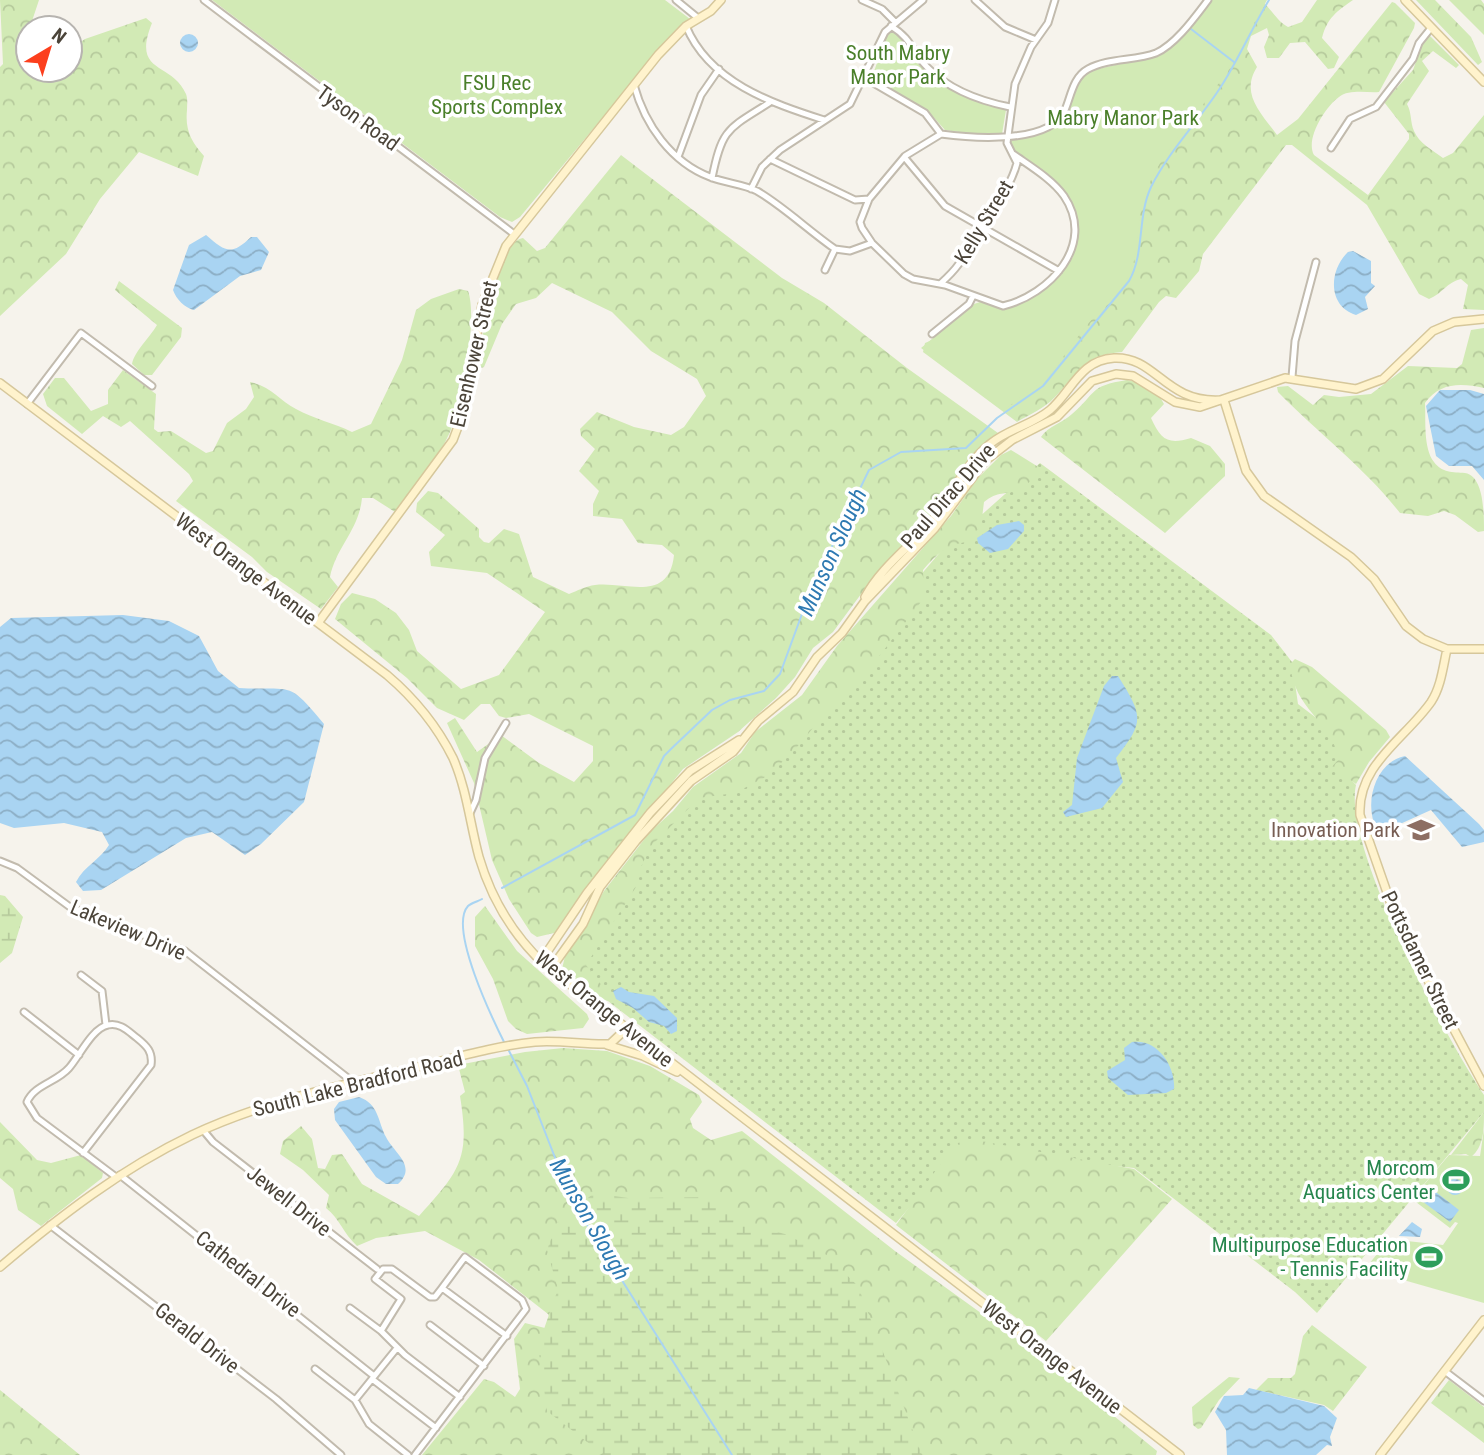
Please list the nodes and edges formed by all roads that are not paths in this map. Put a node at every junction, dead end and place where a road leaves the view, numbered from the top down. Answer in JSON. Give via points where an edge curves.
{"nodes":[{"id":1,"x":204,"y":0,"type":"edge"},
{"id":2,"x":676,"y":0,"type":"edge"},
{"id":3,"x":721,"y":0,"type":"edge"},
{"id":4,"x":862,"y":0,"type":"edge"},
{"id":5,"x":923,"y":0,"type":"edge"},
{"id":6,"x":975,"y":0,"type":"edge"},
{"id":7,"x":1055,"y":0,"type":"edge"},
{"id":8,"x":1208,"y":0,"type":"edge"},
{"id":9,"x":1405,"y":0,"type":"edge"},
{"id":10,"x":698,"y":18,"type":"junction"},
{"id":11,"x":893,"y":24,"type":"junction"},
{"id":12,"x":686,"y":26,"type":"junction"},
{"id":13,"x":1431,"y":28,"type":"junction"},
{"id":14,"x":1036,"y":40,"type":"junction"},
{"id":15,"x":719,"y":69,"type":"junction"},
{"id":16,"x":865,"y":78,"type":"junction"},
{"id":17,"x":1484,"y":82,"type":"edge"},
{"id":18,"x":634,"y":85,"type":"junction"},
{"id":19,"x":769,"y":103,"type":"junction"},
{"id":20,"x":1010,"y":107,"type":"junction"},
{"id":21,"x":824,"y":120,"type":"junction"},
{"id":22,"x":941,"y":134,"type":"junction"},
{"id":23,"x":1007,"y":136,"type":"junction"},
{"id":24,"x":1331,"y":148,"type":"dead end"},
{"id":25,"x":1013,"y":153,"type":"junction"},
{"id":26,"x":678,"y":157,"type":"junction"},
{"id":27,"x":905,"y":158,"type":"junction"},
{"id":28,"x":770,"y":159,"type":"junction"},
{"id":29,"x":712,"y":178,"type":"junction"},
{"id":30,"x":751,"y":188,"type":"junction"},
{"id":31,"x":869,"y":199,"type":"junction"},
{"id":32,"x":981,"y":225,"type":"junction"},
{"id":33,"x":514,"y":234,"type":"junction"},
{"id":34,"x":872,"y":243,"type":"junction"},
{"id":35,"x":835,"y":249,"type":"junction"},
{"id":36,"x":1316,"y":262,"type":"dead end"},
{"id":37,"x":825,"y":270,"type":"dead end"},
{"id":38,"x":1059,"y":271,"type":"junction"},
{"id":39,"x":941,"y":283,"type":"junction"},
{"id":40,"x":973,"y":296,"type":"junction"},
{"id":41,"x":1484,"y":319,"type":"edge"},
{"id":42,"x":932,"y":334,"type":"dead end"},
{"id":43,"x":1138,"y":363,"type":"junction"},
{"id":44,"x":1133,"y":376,"type":"junction"},
{"id":45,"x":1292,"y":377,"type":"junction"},
{"id":46,"x":0,"y":383,"type":"edge"},
{"id":47,"x":152,"y":386,"type":"dead end"},
{"id":48,"x":1224,"y":400,"type":"junction"},
{"id":49,"x":27,"y":404,"type":"junction"},
{"id":50,"x":860,"y":606,"type":"junction"},
{"id":51,"x":318,"y":623,"type":"junction"},
{"id":52,"x":1447,"y":649,"type":"junction"},
{"id":53,"x":1484,"y":649,"type":"edge"},
{"id":54,"x":506,"y":723,"type":"dead end"},
{"id":55,"x":750,"y":730,"type":"junction"},
{"id":56,"x":470,"y":813,"type":"junction"},
{"id":57,"x":0,"y":861,"type":"edge"},
{"id":58,"x":541,"y":961,"type":"junction"},
{"id":59,"x":550,"y":970,"type":"junction"},
{"id":60,"x":81,"y":975,"type":"dead end"},
{"id":61,"x":24,"y":1012,"type":"dead end"},
{"id":62,"x":105,"y":1026,"type":"junction"},
{"id":63,"x":626,"y":1028,"type":"junction"},
{"id":64,"x":603,"y":1044,"type":"junction"},
{"id":65,"x":79,"y":1055,"type":"junction"},
{"id":66,"x":353,"y":1082,"type":"junction"},
{"id":67,"x":697,"y":1083,"type":"junction"},
{"id":68,"x":1483,"y":1083,"type":"edge"},
{"id":69,"x":203,"y":1130,"type":"junction"},
{"id":70,"x":83,"y":1153,"type":"junction"},
{"id":71,"x":118,"y":1176,"type":"junction"},
{"id":72,"x":50,"y":1225,"type":"junction"},
{"id":73,"x":0,"y":1267,"type":"edge"},
{"id":74,"x":377,"y":1269,"type":"dead end"},
{"id":75,"x":442,"y":1288,"type":"junction"},
{"id":76,"x":350,"y":1308,"type":"dead end"},
{"id":77,"x":1484,"y":1320,"type":"edge"},
{"id":78,"x":429,"y":1325,"type":"dead end"},
{"id":79,"x":381,"y":1331,"type":"junction"},
{"id":80,"x":507,"y":1336,"type":"junction"},
{"id":81,"x":397,"y":1348,"type":"junction"},
{"id":82,"x":484,"y":1366,"type":"junction"},
{"id":83,"x":315,"y":1369,"type":"dead end"},
{"id":84,"x":1446,"y":1372,"type":"junction"},
{"id":85,"x":373,"y":1377,"type":"junction"},
{"id":86,"x":460,"y":1397,"type":"junction"},
{"id":87,"x":355,"y":1400,"type":"junction"},
{"id":88,"x":1484,"y":1401,"type":"edge"},
{"id":89,"x":436,"y":1428,"type":"junction"},
{"id":90,"x":341,"y":1455,"type":"edge"},
{"id":91,"x":408,"y":1455,"type":"edge"},
{"id":92,"x":415,"y":1455,"type":"edge"},
{"id":93,"x":1180,"y":1455,"type":"edge"},
{"id":94,"x":1380,"y":1455,"type":"edge"}],
"edges":[{"from":1,"to":33,"type":"street","name":"Tyson Road"},
{"from":2,"to":10,"type":"street"},
{"from":3,"to":10,"type":"street","name":"Eisenhower Street"},
{"from":4,"to":11,"type":"street","via":[[882,9]]},
{"from":5,"to":11,"type":"street"},
{"from":6,"to":14,"type":"street","via":[[1005,27]]},
{"from":7,"to":14,"type":"street","name":"Kelly Street","via":[[1048,23]]},
{"from":8,"to":23,"type":"street","via":[[1159,51],[1083,72],[1064,112],[1051,126]]},
{"from":9,"to":13,"type":"street"},
{"from":10,"to":12,"type":"street","name":"Eisenhower Street"},
{"from":11,"to":16,"type":"street"},
{"from":11,"to":20,"type":"street","via":[[926,66],[947,82],[975,98]]},
{"from":12,"to":15,"type":"street","via":[[693,42]]},
{"from":12,"to":18,"type":"street","name":"Eisenhower Street"},
{"from":13,"to":17,"type":"street"},
{"from":13,"to":24,"type":"street","via":[[1376,107],[1353,116]]},
{"from":14,"to":20,"type":"street","name":"Kelly Street","via":[[1020,68]]},
{"from":15,"to":19,"type":"street"},
{"from":15,"to":26,"type":"street","via":[[701,95]]},
{"from":16,"to":21,"type":"street","via":[[846,108]]},
{"from":16,"to":22,"type":"street","via":[[925,113]]},
{"from":18,"to":26,"type":"street","via":[[649,122]]},
{"from":18,"to":33,"type":"street","name":"Eisenhower Street"},
{"from":19,"to":21,"type":"street"},
{"from":19,"to":29,"type":"street","via":[[726,132]]},
{"from":20,"to":23,"type":"street","name":"Kelly Street"},
{"from":21,"to":28,"type":"street"},
{"from":22,"to":23,"type":"street"},
{"from":22,"to":27,"type":"street"},
{"from":23,"to":25,"type":"street","name":"Kelly Street"},
{"from":25,"to":32,"type":"street","name":"Kelly Street","via":[[1017,163],[1006,191]]},
{"from":25,"to":38,"type":"street","via":[[1058,190],[1069,207],[1073,244]]},
{"from":26,"to":29,"type":"street"},
{"from":27,"to":31,"type":"street"},
{"from":27,"to":32,"type":"street","via":[[944,206]]},
{"from":28,"to":30,"type":"street"},
{"from":28,"to":31,"type":"street","via":[[855,200]]},
{"from":29,"to":30,"type":"street"},
{"from":30,"to":35,"type":"street"},
{"from":31,"to":34,"type":"street","via":[[860,222]]},
{"from":32,"to":38,"type":"street"},
{"from":32,"to":39,"type":"street","name":"Kelly Street","via":[[964,261]]},
{"from":33,"to":51,"type":"street","name":"Eisenhower Street","via":[[486,290],[465,408],[453,440]]},
{"from":34,"to":35,"type":"street","via":[[850,251]]},
{"from":34,"to":39,"type":"street","via":[[904,274]]},
{"from":35,"to":37,"type":"street"},
{"from":36,"to":45,"type":"street","via":[[1295,341]]},
{"from":38,"to":40,"type":"street","via":[[1039,292],[1012,304],[1003,306]]},
{"from":39,"to":40,"type":"street"},
{"from":40,"to":42,"type":"street"},
{"from":41,"to":45,"type":"street","via":[[1454,321],[1433,331],[1383,379],[1362,388],[1342,389]]},
{"from":43,"to":44,"type":"street"},
{"from":43,"to":48,"type":"street","via":[[1185,396]]},
{"from":43,"to":50,"type":"street","name":"Paul Dirac Drive","via":[[1116,358],[1093,364],[1049,411],[991,443],[931,522],[879,575]]},
{"from":44,"to":48,"type":"street","via":[[1183,405],[1207,407]]},
{"from":44,"to":50,"type":"street","name":"Paul Dirac Drive","via":[[1108,375],[1092,381],[1057,417],[991,455],[935,528]]},
{"from":45,"to":48,"type":"street"},
{"from":46,"to":49,"type":"street","name":"West Orange Avenue"},
{"from":47,"to":49,"type":"street","via":[[81,333]]},
{"from":48,"to":52,"type":"street","via":[[1246,471],[1258,490],[1351,556],[1413,633]]},
{"from":49,"to":51,"type":"street","name":"West Orange Avenue"},
{"from":50,"to":55,"type":"street","name":"Paul Dirac Drive","via":[[793,692]]},
{"from":51,"to":56,"type":"street","name":"West Orange Avenue","via":[[387,675],[421,709],[453,759]]},
{"from":52,"to":53,"type":"street"},
{"from":52,"to":68,"type":"street","name":"Pottsdamer Street","via":[[1430,703],[1368,775],[1360,815],[1398,923]]},
{"from":54,"to":56,"type":"street","via":[[485,758]]},
{"from":55,"to":58,"type":"street","name":"Paul Dirac Drive","via":[[690,771],[650,813]]},
{"from":55,"to":59,"type":"street","name":"Paul Dirac Drive","via":[[733,752],[691,781],[630,848],[600,887],[583,924]]},
{"from":56,"to":58,"type":"street","name":"West Orange Avenue","via":[[491,889],[512,927]]},
{"from":57,"to":66,"type":"street","name":"Lakeview Drive","via":[[70,907],[185,951]]},
{"from":58,"to":59,"type":"street","name":"West Orange Avenue"},
{"from":59,"to":63,"type":"street","name":"West Orange Avenue"},
{"from":60,"to":62,"type":"street","via":[[102,991]]},
{"from":61,"to":65,"type":"street"},
{"from":62,"to":65,"type":"street"},
{"from":62,"to":70,"type":"street","via":[[118,1025],[148,1046],[152,1061]]},
{"from":63,"to":64,"type":"street","via":[[616,1041]]},
{"from":63,"to":67,"type":"street","name":"West Orange Avenue"},
{"from":64,"to":66,"type":"street","name":"South Lake Bradford Road","via":[[559,1041],[516,1045]]},
{"from":64,"to":67,"type":"street","name":"South Lake Bradford Road","via":[[649,1058]]},
{"from":65,"to":70,"type":"street","name":"Cathedral Drive","via":[[27,1102],[37,1118]]},
{"from":66,"to":69,"type":"street","name":"South Lake Bradford Road","via":[[291,1098]]},
{"from":67,"to":93,"type":"street","name":"West Orange Avenue"},
{"from":69,"to":71,"type":"street","name":"South Lake Bradford Road"},
{"from":69,"to":74,"type":"street","name":"Jewell Drive"},
{"from":70,"to":71,"type":"street","name":"Cathedral Drive"},
{"from":71,"to":72,"type":"street","name":"South Lake Bradford Road"},
{"from":71,"to":85,"type":"street","name":"Cathedral Drive"},
{"from":72,"to":73,"type":"street","name":"South Lake Bradford Road"},
{"from":72,"to":90,"type":"street","name":"Gerald Drive","via":[[276,1399]]},
{"from":75,"to":79,"type":"street","via":[[430,1297],[387,1268],[375,1279],[401,1299]]},
{"from":75,"to":80,"type":"street"},
{"from":75,"to":80,"type":"street","via":[[466,1257],[525,1303],[525,1312]]},
{"from":76,"to":79,"type":"street"},
{"from":77,"to":84,"type":"street"},
{"from":78,"to":82,"type":"street"},
{"from":79,"to":81,"type":"street"},
{"from":80,"to":82,"type":"street"},
{"from":81,"to":85,"type":"street"},
{"from":81,"to":86,"type":"street"},
{"from":82,"to":86,"type":"street"},
{"from":83,"to":87,"type":"street"},
{"from":84,"to":88,"type":"street"},
{"from":84,"to":94,"type":"street"},
{"from":85,"to":87,"type":"street"},
{"from":85,"to":89,"type":"street","name":"Cathedral Drive"},
{"from":86,"to":89,"type":"street"},
{"from":87,"to":91,"type":"street","via":[[369,1424]]},
{"from":89,"to":92,"type":"street"}]}
